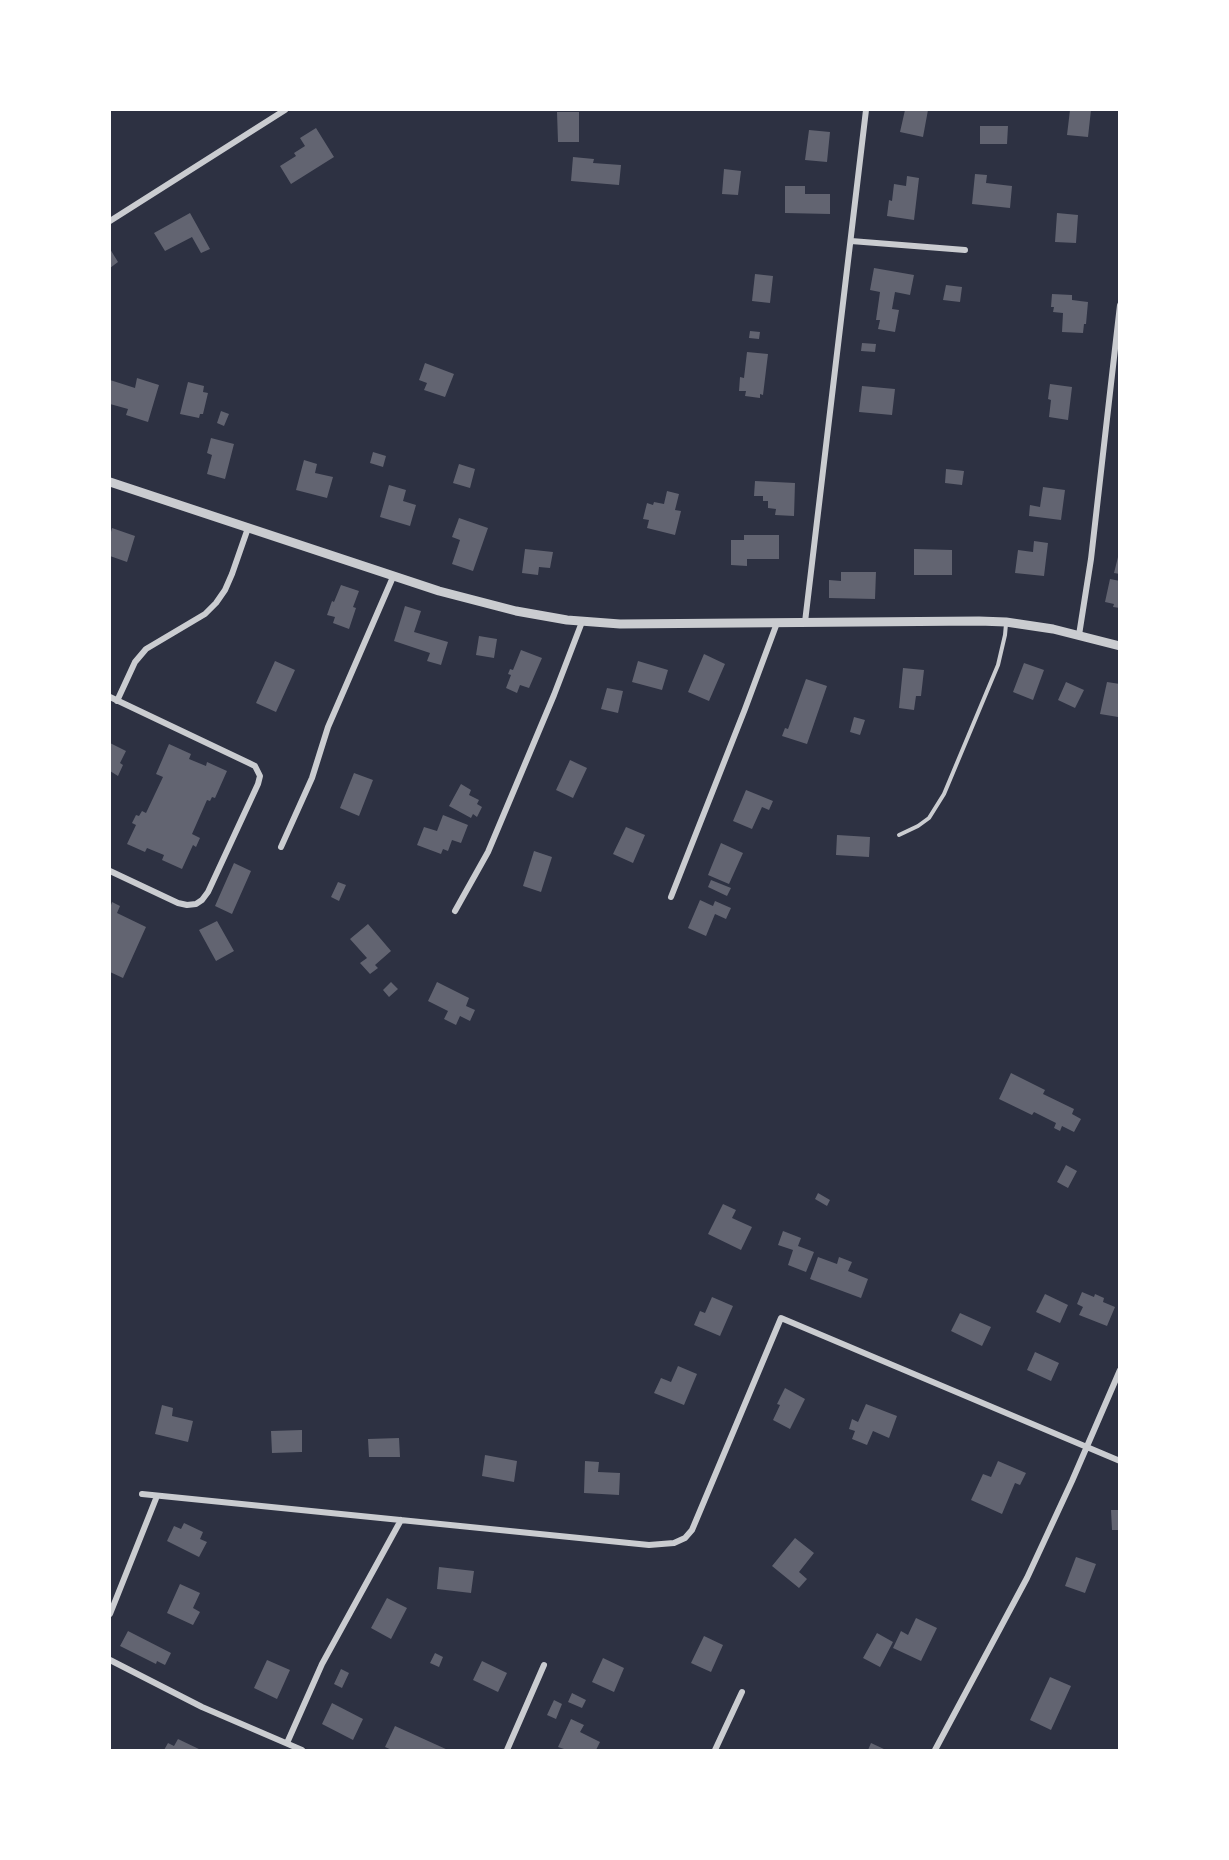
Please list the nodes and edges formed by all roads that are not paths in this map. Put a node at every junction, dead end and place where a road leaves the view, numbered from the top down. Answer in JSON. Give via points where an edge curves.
{"nodes":[{"id":1,"x":285,"y":110,"type":"edge"},
{"id":2,"x":866,"y":110,"type":"edge"},
{"id":3,"x":110,"y":221,"type":"edge"},
{"id":4,"x":851,"y":241,"type":"junction"},
{"id":5,"x":965,"y":250,"type":"dead end"},
{"id":6,"x":1119,"y":305,"type":"edge"},
{"id":7,"x":110,"y":482,"type":"edge"},
{"id":8,"x":248,"y":528,"type":"junction"},
{"id":9,"x":393,"y":577,"type":"junction"},
{"id":10,"x":582,"y":622,"type":"junction"},
{"id":11,"x":777,"y":622,"type":"junction"},
{"id":12,"x":805,"y":622,"type":"junction"},
{"id":13,"x":1006,"y":622,"type":"junction"},
{"id":14,"x":1079,"y":634,"type":"junction"},
{"id":15,"x":1119,"y":646,"type":"edge"},
{"id":16,"x":110,"y":698,"type":"edge"},
{"id":17,"x":117,"y":701,"type":"junction"},
{"id":18,"x":899,"y":835,"type":"dead end"},
{"id":19,"x":281,"y":847,"type":"dead end"},
{"id":20,"x":110,"y":871,"type":"edge"},
{"id":21,"x":671,"y":897,"type":"dead end"},
{"id":22,"x":455,"y":911,"type":"dead end"},
{"id":23,"x":1119,"y":1370,"type":"edge"},
{"id":24,"x":1087,"y":1447,"type":"junction"},
{"id":25,"x":1119,"y":1461,"type":"edge"},
{"id":26,"x":142,"y":1494,"type":"dead end"},
{"id":27,"x":157,"y":1496,"type":"junction"},
{"id":28,"x":401,"y":1520,"type":"junction"},
{"id":29,"x":110,"y":1614,"type":"edge"},
{"id":30,"x":110,"y":1660,"type":"edge"},
{"id":31,"x":544,"y":1665,"type":"dead end"},
{"id":32,"x":742,"y":1692,"type":"dead end"},
{"id":33,"x":287,"y":1743,"type":"junction"},
{"id":34,"x":302,"y":1750,"type":"edge"},
{"id":35,"x":507,"y":1750,"type":"edge"},
{"id":36,"x":715,"y":1750,"type":"edge"},
{"id":37,"x":935,"y":1750,"type":"edge"}],
"edges":[{"from":1,"to":3,"type":"street"},
{"from":2,"to":4,"type":"street"},
{"from":4,"to":5,"type":"street"},
{"from":4,"to":12,"type":"street"},
{"from":6,"to":14,"type":"street","via":[[1093,549]]},
{"from":7,"to":8,"type":"street"},
{"from":8,"to":9,"type":"street"},
{"from":8,"to":17,"type":"street","via":[[225,590],[216,603],[205,614],[146,649],[135,662]]},
{"from":9,"to":10,"type":"street","via":[[478,602]]},
{"from":9,"to":19,"type":"street"},
{"from":10,"to":11,"type":"street"},
{"from":10,"to":22,"type":"street","via":[[488,852]]},
{"from":11,"to":12,"type":"street"},
{"from":11,"to":21,"type":"street"},
{"from":12,"to":13,"type":"street"},
{"from":13,"to":14,"type":"street"},
{"from":13,"to":18,"type":"lane","via":[[998,665],[944,794],[929,818]]},
{"from":14,"to":15,"type":"street"},
{"from":16,"to":17,"type":"street"},
{"from":17,"to":20,"type":"street","via":[[255,766],[260,776],[208,892],[196,904],[178,903]]},
{"from":23,"to":24,"type":"street"},
{"from":24,"to":25,"type":"street"},
{"from":24,"to":28,"type":"street","via":[[781,1318],[692,1530],[674,1544],[649,1545]]},
{"from":24,"to":37,"type":"street","via":[[1003,1624]]},
{"from":26,"to":27,"type":"street"},
{"from":27,"to":28,"type":"street"},
{"from":27,"to":29,"type":"street"},
{"from":28,"to":33,"type":"street","via":[[327,1654]]},
{"from":30,"to":33,"type":"street","via":[[202,1707]]},
{"from":31,"to":35,"type":"street"},
{"from":32,"to":36,"type":"street"},
{"from":33,"to":34,"type":"street"}]}
